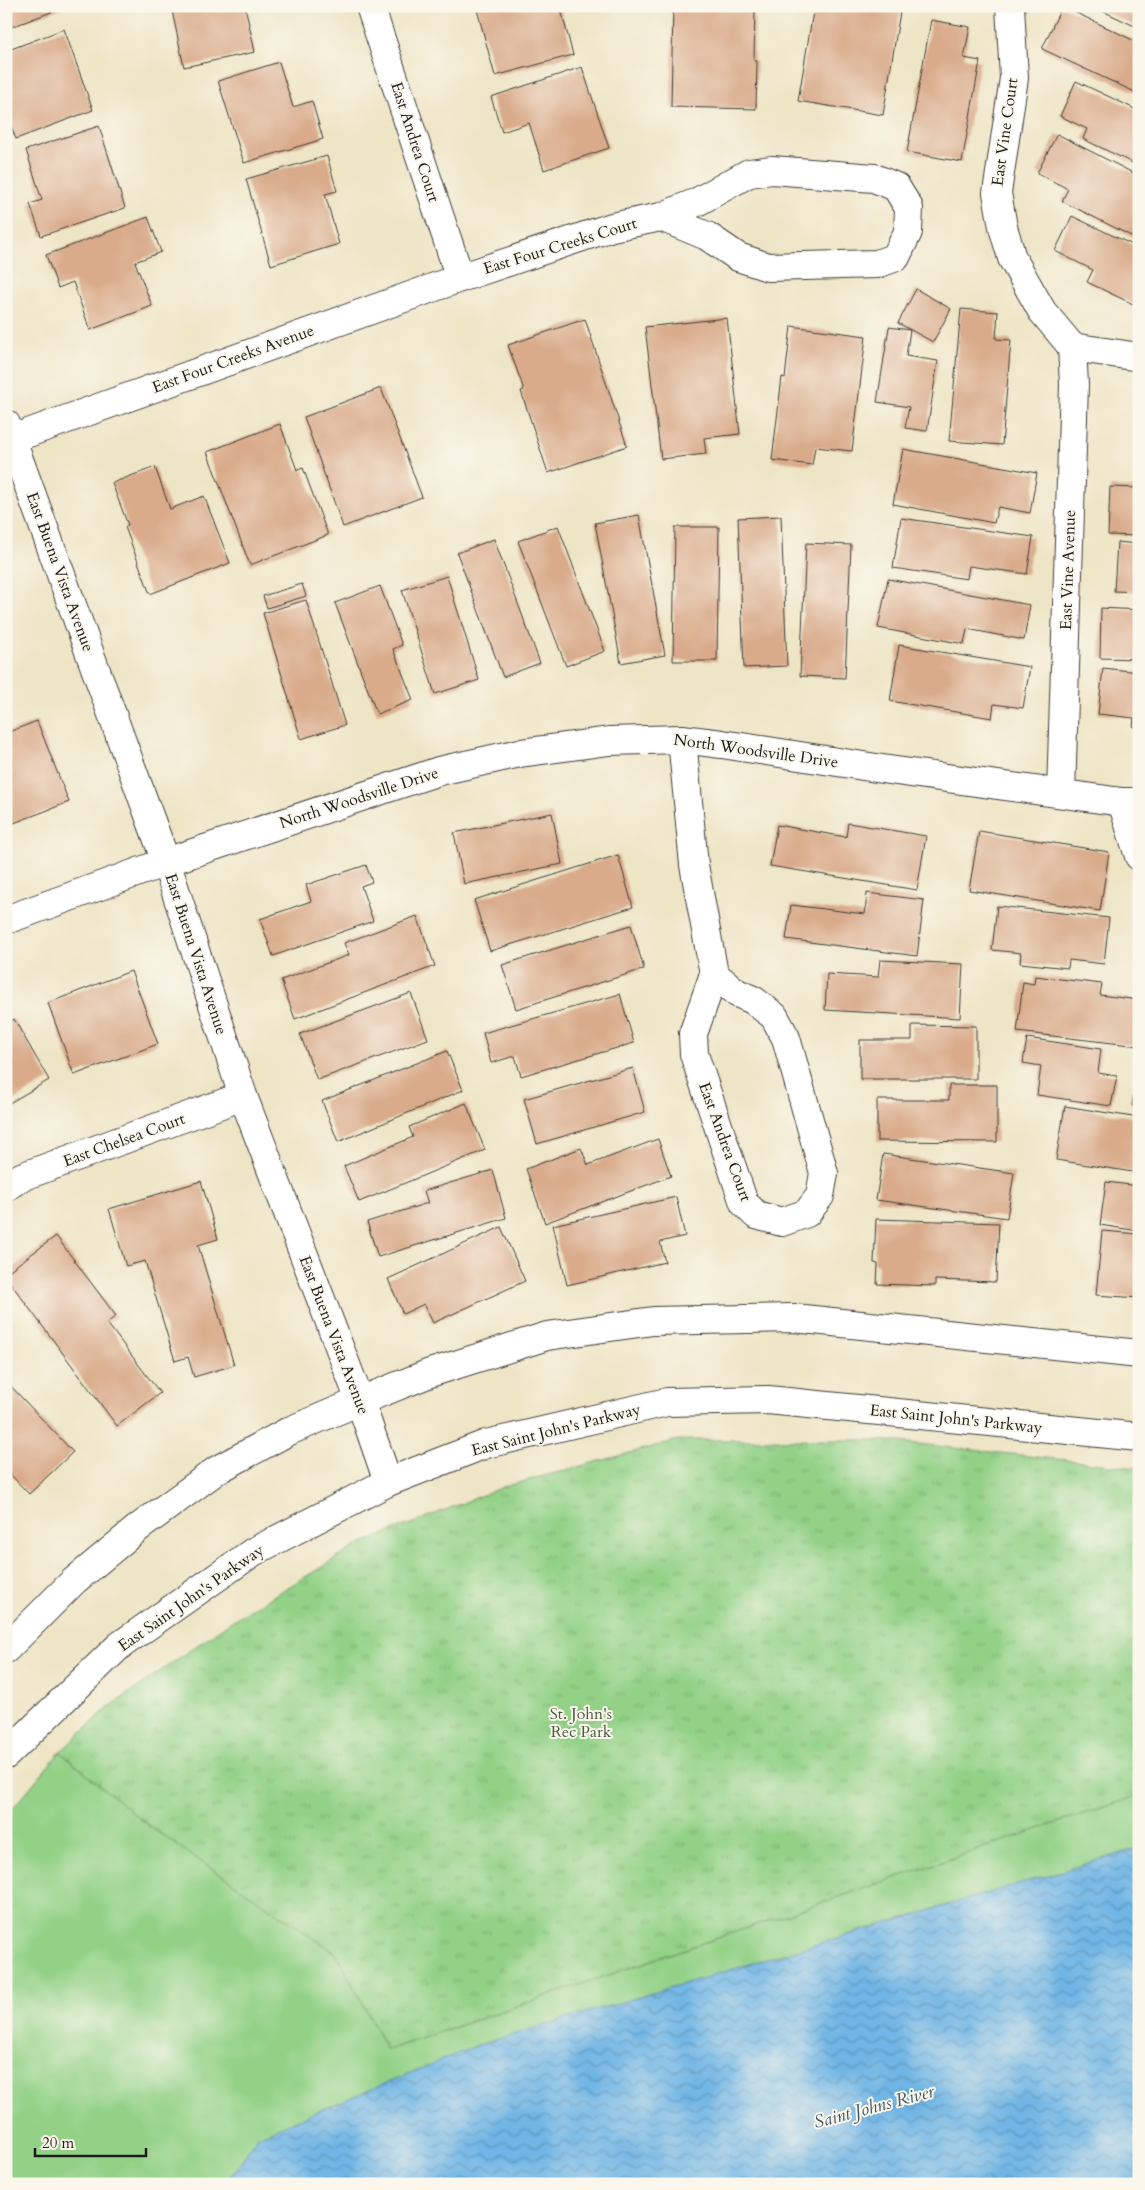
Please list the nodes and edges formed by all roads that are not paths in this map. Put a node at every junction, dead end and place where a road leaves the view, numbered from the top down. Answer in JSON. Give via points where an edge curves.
{"nodes":[{"id":1,"x":370,"y":6,"type":"edge"},
{"id":2,"x":1008,"y":10,"type":"edge"},
{"id":3,"x":661,"y":217,"type":"junction"},
{"id":4,"x":460,"y":278,"type":"junction"},
{"id":5,"x":1072,"y":347,"type":"junction"},
{"id":6,"x":1139,"y":357,"type":"edge"},
{"id":7,"x":8,"y":435,"type":"edge"},
{"id":8,"x":682,"y":739,"type":"junction"},
{"id":9,"x":1061,"y":793,"type":"junction"},
{"id":10,"x":1130,"y":802,"type":"edge"},
{"id":11,"x":1139,"y":856,"type":"edge"},
{"id":12,"x":166,"y":862,"type":"junction"},
{"id":13,"x":6,"y":920,"type":"edge"},
{"id":14,"x":714,"y":974,"type":"junction"},
{"id":15,"x":243,"y":1096,"type":"junction"},
{"id":16,"x":6,"y":1187,"type":"edge"},
{"id":17,"x":1139,"y":1354,"type":"edge"},
{"id":18,"x":360,"y":1402,"type":"junction"},
{"id":19,"x":1139,"y":1437,"type":"edge"},
{"id":20,"x":388,"y":1482,"type":"junction"},
{"id":21,"x":9,"y":1640,"type":"edge"},
{"id":22,"x":6,"y":1755,"type":"edge"}],
"edges":[{"from":1,"to":4,"type":"street","name":"East Andrea Court"},
{"from":2,"to":5,"type":"street","name":"East Vine Court","via":[[1014,78],[997,193],[1003,228],[1012,258],[1042,311]]},
{"from":3,"to":3,"type":"street","name":"East Four Creeks Court","via":[[707,236],[738,258],[768,267],[877,264],[896,257],[908,232],[909,208],[896,187],[874,178],[772,170],[749,173],[697,202]]},
{"from":3,"to":4,"type":"street","name":"East Four Creeks Court","via":[[612,227]]},
{"from":4,"to":7,"type":"street","name":"East Four Creeks Avenue"},
{"from":5,"to":6,"type":"street"},
{"from":5,"to":9,"type":"street","name":"East Vine Avenue","via":[[1074,385]]},
{"from":7,"to":12,"type":"street","name":"East Buena Vista Avenue"},
{"from":8,"to":9,"type":"street","name":"North Woodsville Drive"},
{"from":8,"to":12,"type":"street","name":"North Woodsville Drive","via":[[609,741],[520,753],[439,771]]},
{"from":8,"to":14,"type":"street","name":"East Andrea Court","via":[[694,865]]},
{"from":9,"to":10,"type":"street","name":"North Woodsville Drive"},
{"from":10,"to":11,"type":"street"},
{"from":12,"to":13,"type":"street","name":"North Woodsville Drive"},
{"from":12,"to":15,"type":"street","name":"East Buena Vista Avenue"},
{"from":14,"to":14,"type":"street","name":"East Andrea Court","via":[[693,1034],[694,1054],[744,1203],[756,1215],[782,1222],[807,1213],[820,1196],[824,1174],[786,1038],[774,1016]]},
{"from":15,"to":16,"type":"street","name":"East Chelsea Court","via":[[21,1177]]},
{"from":15,"to":18,"type":"street","name":"East Buena Vista Avenue"},
{"from":17,"to":18,"type":"street","via":[[794,1318],[653,1320],[548,1336],[430,1373]]},
{"from":18,"to":20,"type":"street","name":"East Buena Vista Avenue"},
{"from":18,"to":21,"type":"street","via":[[289,1431],[217,1470],[138,1528]]},
{"from":19,"to":20,"type":"street","name":"East Saint John's Parkway","via":[[768,1400],[667,1402],[486,1444]]},
{"from":20,"to":22,"type":"street","name":"East Saint John's Parkway","via":[[253,1552],[119,1646]]}]}
